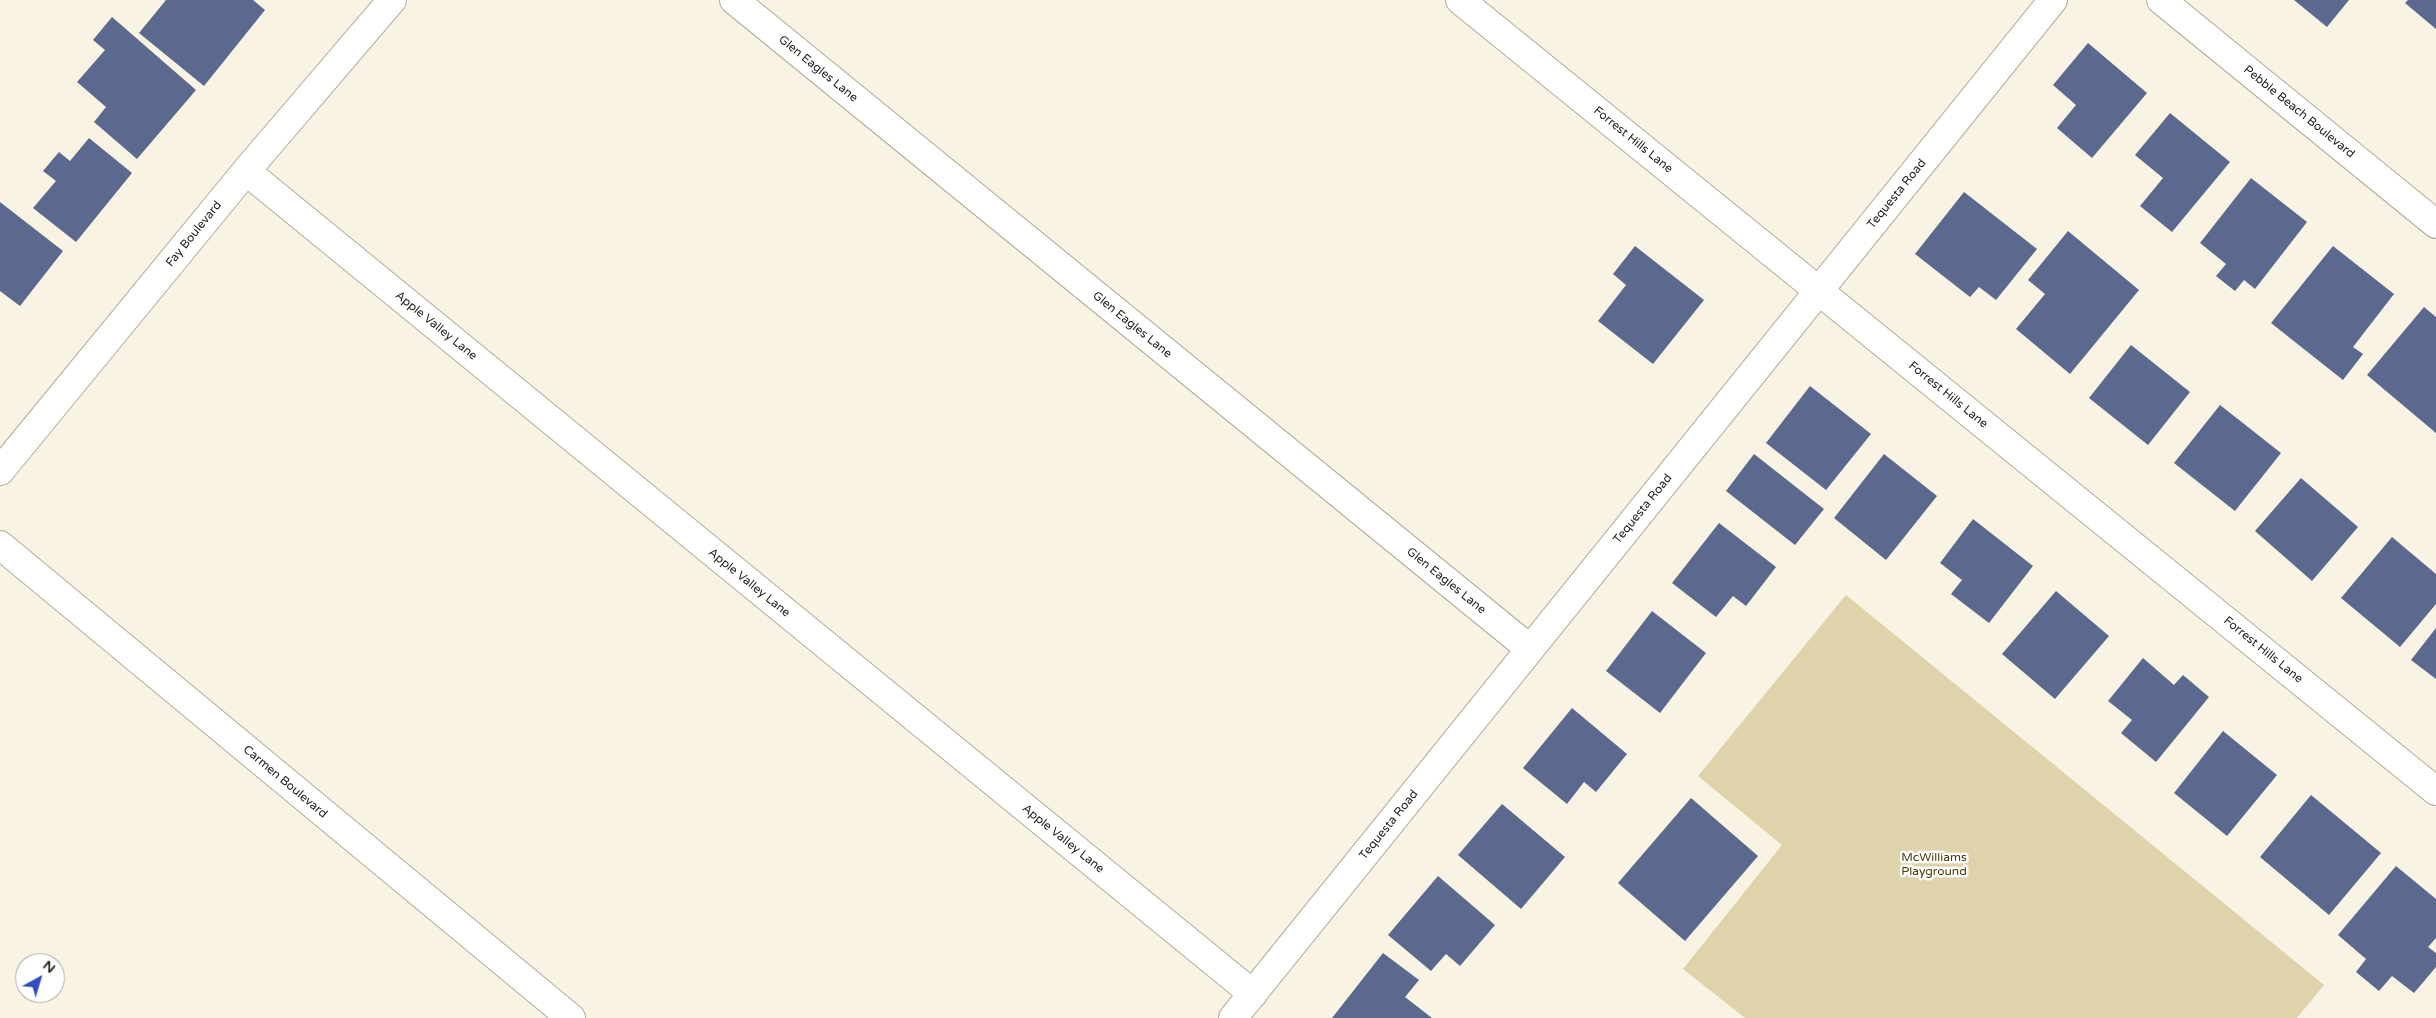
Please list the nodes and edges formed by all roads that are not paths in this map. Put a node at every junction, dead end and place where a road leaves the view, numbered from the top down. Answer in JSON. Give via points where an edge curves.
{"nodes":[{"id":1,"x":392,"y":0,"type":"edge"},
{"id":2,"x":734,"y":0,"type":"edge"},
{"id":3,"x":1460,"y":0,"type":"edge"},
{"id":4,"x":2053,"y":0,"type":"edge"},
{"id":5,"x":2162,"y":0,"type":"edge"},
{"id":6,"x":246,"y":171,"type":"junction"},
{"id":7,"x":2436,"y":224,"type":"edge"},
{"id":8,"x":1819,"y":291,"type":"junction"},
{"id":9,"x":0,"y":471,"type":"edge"},
{"id":10,"x":0,"y":545,"type":"edge"},
{"id":11,"x":1530,"y":649,"type":"junction"},
{"id":12,"x":2436,"y":791,"type":"edge"},
{"id":13,"x":1253,"y":994,"type":"junction"},
{"id":14,"x":571,"y":1018,"type":"edge"},
{"id":15,"x":1234,"y":1018,"type":"edge"}],
"edges":[{"from":1,"to":6,"type":"street","name":"Fay Boulevard"},
{"from":2,"to":11,"type":"street","name":"Glen Eagles Lane"},
{"from":3,"to":8,"type":"street","name":"Forrest Hills Lane"},
{"from":4,"to":8,"type":"street","name":"Tequesta Road"},
{"from":5,"to":7,"type":"street","name":"Pebble Beach Boulevard"},
{"from":6,"to":9,"type":"street","name":"Fay Boulevard"},
{"from":6,"to":13,"type":"street","name":"Apple Valley Lane"},
{"from":8,"to":11,"type":"street","name":"Tequesta Road"},
{"from":8,"to":12,"type":"street","name":"Forrest Hills Lane"},
{"from":10,"to":14,"type":"street","name":"Carmen Boulevard"},
{"from":11,"to":13,"type":"street","name":"Tequesta Road"},
{"from":13,"to":15,"type":"street","name":"Tequesta Road"}]}
